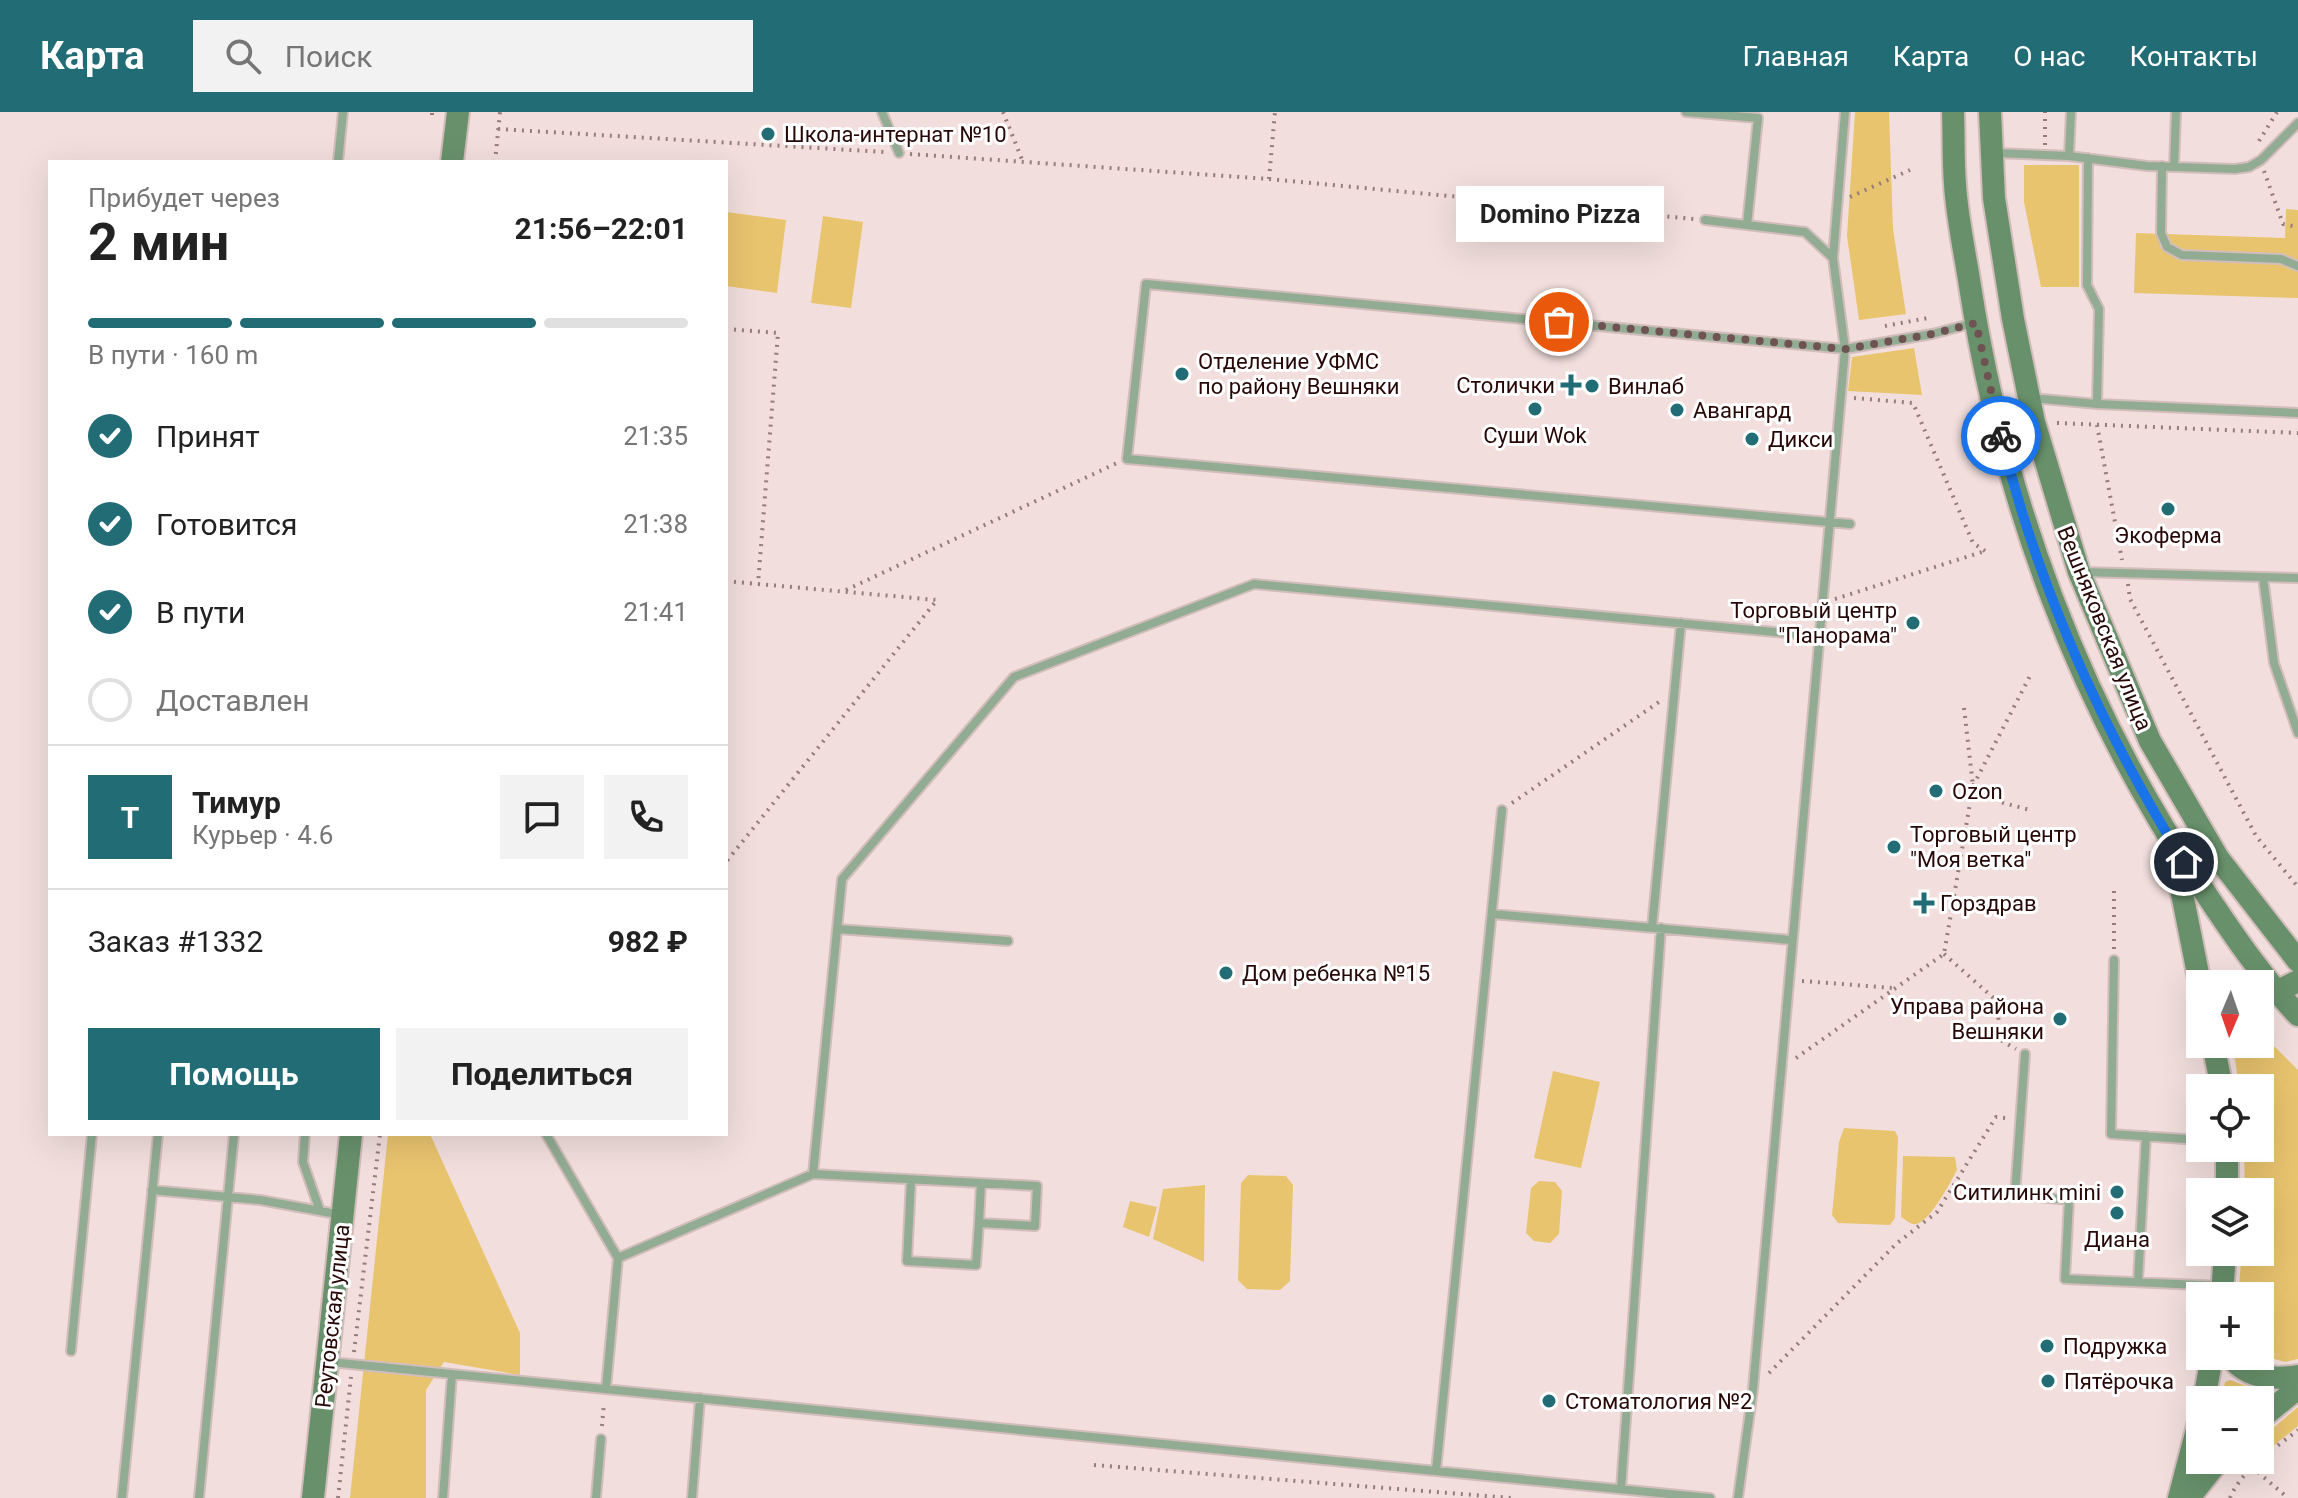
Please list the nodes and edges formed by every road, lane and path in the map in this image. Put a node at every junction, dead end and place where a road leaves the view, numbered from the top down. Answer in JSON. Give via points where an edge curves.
{"nodes":[{"id":1,"x":343,"y":112,"type":"edge"},
{"id":2,"x":458,"y":112,"type":"edge"},
{"id":3,"x":500,"y":112,"type":"edge"},
{"id":4,"x":882,"y":112,"type":"edge"},
{"id":5,"x":1003,"y":112,"type":"edge"},
{"id":6,"x":1275,"y":112,"type":"edge"},
{"id":7,"x":1686,"y":112,"type":"edge"},
{"id":8,"x":1845,"y":112,"type":"edge"},
{"id":9,"x":1953,"y":112,"type":"edge"},
{"id":10,"x":1990,"y":112,"type":"edge"},
{"id":11,"x":2045,"y":112,"type":"edge"},
{"id":12,"x":2071,"y":112,"type":"edge"},
{"id":13,"x":2176,"y":112,"type":"edge"},
{"id":14,"x":1758,"y":115,"type":"edge"},
{"id":15,"x":2298,"y":123,"type":"edge"},
{"id":16,"x":498,"y":129,"type":"junction"},
{"id":17,"x":899,"y":153,"type":"junction"},
{"id":18,"x":1991,"y":153,"type":"junction"},
{"id":19,"x":2045,"y":155,"type":"junction"},
{"id":20,"x":2069,"y":156,"type":"junction"},
{"id":21,"x":2088,"y":158,"type":"junction"},
{"id":22,"x":338,"y":160,"type":"edge"},
{"id":23,"x":452,"y":160,"type":"edge"},
{"id":24,"x":495,"y":160,"type":"edge"},
{"id":25,"x":2261,"y":160,"type":"junction"},
{"id":26,"x":1023,"y":162,"type":"junction"},
{"id":27,"x":2162,"y":166,"type":"junction"},
{"id":28,"x":2174,"y":167,"type":"junction"},
{"id":29,"x":1910,"y":170,"type":"dead end"},
{"id":30,"x":1269,"y":179,"type":"junction"},
{"id":31,"x":1839,"y":202,"type":"junction"},
{"id":32,"x":1705,"y":220,"type":"joint"},
{"id":33,"x":1747,"y":225,"type":"junction"},
{"id":34,"x":2298,"y":227,"type":"edge"},
{"id":35,"x":1833,"y":258,"type":"junction"},
{"id":36,"x":2298,"y":266,"type":"edge"},
{"id":37,"x":1976,"y":323,"type":"junction"},
{"id":38,"x":728,"y":329,"type":"edge"},
{"id":39,"x":1845,"y":349,"type":"junction"},
{"id":40,"x":1839,"y":397,"type":"junction"},
{"id":41,"x":2029,"y":398,"type":"junction"},
{"id":42,"x":2097,"y":404,"type":"junction"},
{"id":43,"x":2298,"y":413,"type":"edge"},
{"id":44,"x":2034,"y":422,"type":"junction"},
{"id":45,"x":2097,"y":425,"type":"junction"},
{"id":46,"x":2298,"y":433,"type":"edge"},
{"id":47,"x":1127,"y":459,"type":"junction"},
{"id":48,"x":1828,"y":523,"type":"junction"},
{"id":49,"x":1850,"y":524,"type":"dead end"},
{"id":50,"x":2079,"y":572,"type":"junction"},
{"id":51,"x":2126,"y":573,"type":"junction"},
{"id":52,"x":2263,"y":577,"type":"junction"},
{"id":53,"x":2298,"y":578,"type":"edge"},
{"id":54,"x":728,"y":581,"type":"edge"},
{"id":55,"x":758,"y":584,"type":"junction"},
{"id":56,"x":844,"y":591,"type":"junction"},
{"id":57,"x":1821,"y":604,"type":"junction"},
{"id":58,"x":1681,"y":623,"type":"junction"},
{"id":59,"x":1818,"y":636,"type":"junction"},
{"id":60,"x":2031,"y":674,"type":"dead end"},
{"id":61,"x":1675,"y":691,"type":"junction"},
{"id":62,"x":1964,"y":708,"type":"dead end"},
{"id":63,"x":2298,"y":733,"type":"edge"},
{"id":64,"x":1973,"y":786,"type":"junction"},
{"id":65,"x":1502,"y":810,"type":"joint"},
{"id":66,"x":2030,"y":810,"type":"dead end"},
{"id":67,"x":2171,"y":840,"type":"junction"},
{"id":68,"x":728,"y":860,"type":"edge"},
{"id":69,"x":2298,"y":887,"type":"edge"},
{"id":70,"x":2114,"y":891,"type":"dead end"},
{"id":71,"x":1492,"y":914,"type":"junction"},
{"id":72,"x":1657,"y":928,"type":"junction"},
{"id":73,"x":837,"y":929,"type":"junction"},
{"id":74,"x":1791,"y":940,"type":"junction"},
{"id":75,"x":1008,"y":941,"type":"dead end"},
{"id":76,"x":1944,"y":954,"type":"junction"},
{"id":77,"x":2114,"y":960,"type":"joint"},
{"id":78,"x":2298,"y":961,"type":"edge"},
{"id":79,"x":2197,"y":970,"type":"edge"},
{"id":80,"x":2254,"y":970,"type":"edge"},
{"id":81,"x":1788,"y":979,"type":"junction"},
{"id":82,"x":2298,"y":981,"type":"edge"},
{"id":83,"x":1894,"y":988,"type":"junction"},
{"id":84,"x":2274,"y":993,"type":"edge"},
{"id":85,"x":2274,"y":1000,"type":"edge"},
{"id":86,"x":2298,"y":1015,"type":"edge"},
{"id":87,"x":2025,"y":1054,"type":"joint"},
{"id":88,"x":1780,"y":1070,"type":"junction"},
{"id":89,"x":2021,"y":1120,"type":"junction"},
{"id":90,"x":92,"y":1136,"type":"edge"},
{"id":91,"x":158,"y":1136,"type":"edge"},
{"id":92,"x":234,"y":1136,"type":"edge"},
{"id":93,"x":305,"y":1136,"type":"edge"},
{"id":94,"x":351,"y":1136,"type":"edge"},
{"id":95,"x":380,"y":1136,"type":"edge"},
{"id":96,"x":547,"y":1136,"type":"edge"},
{"id":97,"x":2146,"y":1136,"type":"junction"},
{"id":98,"x":2186,"y":1139,"type":"edge"},
{"id":99,"x":813,"y":1174,"type":"junction"},
{"id":100,"x":911,"y":1180,"type":"junction"},
{"id":101,"x":981,"y":1183,"type":"junction"},
{"id":102,"x":152,"y":1190,"type":"junction"},
{"id":103,"x":228,"y":1198,"type":"junction"},
{"id":104,"x":332,"y":1213,"type":"junction"},
{"id":105,"x":979,"y":1223,"type":"junction"},
{"id":106,"x":618,"y":1258,"type":"junction"},
{"id":107,"x":2138,"y":1281,"type":"junction"},
{"id":108,"x":2186,"y":1287,"type":"edge"},
{"id":109,"x":71,"y":1351,"type":"dead end"},
{"id":110,"x":328,"y":1362,"type":"junction"},
{"id":111,"x":352,"y":1364,"type":"junction"},
{"id":112,"x":2246,"y":1370,"type":"edge"},
{"id":113,"x":452,"y":1374,"type":"junction"},
{"id":114,"x":2298,"y":1376,"type":"edge"},
{"id":115,"x":2298,"y":1388,"type":"edge"},
{"id":116,"x":606,"y":1389,"type":"junction"},
{"id":117,"x":1753,"y":1389,"type":"junction"},
{"id":118,"x":700,"y":1398,"type":"junction"},
{"id":119,"x":2274,"y":1408,"type":"edge"},
{"id":120,"x":2298,"y":1430,"type":"edge"},
{"id":121,"x":601,"y":1439,"type":"joint"},
{"id":122,"x":2274,"y":1449,"type":"edge"},
{"id":123,"x":1094,"y":1465,"type":"dead end"},
{"id":124,"x":1436,"y":1471,"type":"junction"},
{"id":125,"x":2186,"y":1471,"type":"edge"},
{"id":126,"x":2208,"y":1474,"type":"edge"},
{"id":127,"x":2246,"y":1474,"type":"edge"},
{"id":128,"x":2260,"y":1474,"type":"edge"},
{"id":129,"x":1621,"y":1489,"type":"junction"},
{"id":130,"x":122,"y":1498,"type":"edge"},
{"id":131,"x":199,"y":1498,"type":"edge"},
{"id":132,"x":313,"y":1498,"type":"edge"},
{"id":133,"x":338,"y":1498,"type":"edge"},
{"id":134,"x":443,"y":1498,"type":"edge"},
{"id":135,"x":596,"y":1498,"type":"edge"},
{"id":136,"x":692,"y":1498,"type":"edge"},
{"id":137,"x":1512,"y":1498,"type":"edge"},
{"id":138,"x":1710,"y":1498,"type":"edge"},
{"id":139,"x":1738,"y":1498,"type":"edge"},
{"id":140,"x":2179,"y":1498,"type":"edge"},
{"id":141,"x":2189,"y":1498,"type":"edge"},
{"id":142,"x":2230,"y":1498,"type":"edge"},
{"id":143,"x":2288,"y":1498,"type":"edge"}],
"edges":[{"from":1,"to":22,"type":"lane"},
{"from":2,"to":23,"type":"main road"},
{"from":3,"to":16,"type":"path"},
{"from":4,"to":17,"type":"lane"},
{"from":5,"to":26,"type":"path"},
{"from":6,"to":30,"type":"path"},
{"from":7,"to":14,"type":"lane"},
{"from":8,"to":31,"type":"lane"},
{"from":9,"to":37,"type":"main road","name":"Вешняковская улица","via":[[1955,187]]},
{"from":10,"to":18,"type":"main road","name":"Вешняковская улица"},
{"from":11,"to":19,"type":"path"},
{"from":12,"to":20,"type":"lane"},
{"from":13,"to":28,"type":"lane"},
{"from":14,"to":33,"type":"lane"},
{"from":15,"to":25,"type":"lane"},
{"from":16,"to":17,"type":"path"},
{"from":16,"to":24,"type":"path"},
{"from":17,"to":26,"type":"path"},
{"from":18,"to":19,"type":"lane"},
{"from":18,"to":41,"type":"main road","name":"Вешняковская улица"},
{"from":19,"to":20,"type":"lane"},
{"from":20,"to":21,"type":"lane"},
{"from":21,"to":27,"type":"lane"},
{"from":21,"to":42,"type":"lane","via":[[2087,285],[2099,309]]},
{"from":25,"to":28,"type":"lane","via":[[2235,169]]},
{"from":25,"to":34,"type":"path","via":[[2283,224]]},
{"from":26,"to":30,"type":"path"},
{"from":27,"to":28,"type":"lane"},
{"from":27,"to":36,"type":"lane","via":[[2161,233],[2167,247],[2182,255],[2281,259]]},
{"from":29,"to":31,"type":"path"},
{"from":30,"to":32,"type":"path"},
{"from":31,"to":35,"type":"lane"},
{"from":32,"to":33,"type":"lane"},
{"from":33,"to":35,"type":"lane","via":[[1805,232]]},
{"from":35,"to":39,"type":"lane"},
{"from":37,"to":39,"type":"lane"},
{"from":37,"to":67,"type":"main road","name":"Вешняковская улица","via":[[2012,482],[2061,623],[2120,753]]},
{"from":38,"to":55,"type":"path","via":[[778,333]]},
{"from":39,"to":40,"type":"lane"},
{"from":39,"to":47,"type":"lane","via":[[1146,284]]},
{"from":40,"to":48,"type":"lane"},
{"from":40,"to":57,"type":"path","via":[[1913,403],[1973,543],[1985,551]]},
{"from":41,"to":42,"type":"lane"},
{"from":41,"to":44,"type":"main road","name":"Вешняковская улица"},
{"from":42,"to":43,"type":"lane"},
{"from":44,"to":45,"type":"path"},
{"from":44,"to":50,"type":"main road","name":"Вешняковская улица"},
{"from":45,"to":46,"type":"path"},
{"from":45,"to":51,"type":"path"},
{"from":47,"to":48,"type":"lane"},
{"from":47,"to":56,"type":"path"},
{"from":48,"to":49,"type":"lane"},
{"from":48,"to":57,"type":"lane"},
{"from":50,"to":51,"type":"lane"},
{"from":50,"to":78,"type":"main road","name":"Вешняковская улица","via":[[2150,741],[2218,858]]},
{"from":51,"to":52,"type":"lane"},
{"from":51,"to":69,"type":"path","via":[[2130,599],[2256,836]]},
{"from":52,"to":53,"type":"lane"},
{"from":52,"to":63,"type":"lane","via":[[2274,663]]},
{"from":54,"to":55,"type":"path"},
{"from":55,"to":56,"type":"path"},
{"from":56,"to":68,"type":"path","via":[[937,600]]},
{"from":57,"to":59,"type":"lane"},
{"from":58,"to":59,"type":"lane"},
{"from":58,"to":61,"type":"lane"},
{"from":58,"to":73,"type":"lane","via":[[1254,584],[1014,677],[842,879]]},
{"from":59,"to":74,"type":"lane"},
{"from":60,"to":64,"type":"path"},
{"from":61,"to":65,"type":"path"},
{"from":61,"to":72,"type":"lane"},
{"from":62,"to":64,"type":"path"},
{"from":64,"to":66,"type":"path","via":[[2000,802]]},
{"from":64,"to":76,"type":"path"},
{"from":65,"to":71,"type":"lane"},
{"from":67,"to":79,"type":"main road"},
{"from":67,"to":80,"type":"main road","name":"Вешняковская улица"},
{"from":70,"to":77,"type":"path"},
{"from":71,"to":72,"type":"lane"},
{"from":71,"to":124,"type":"lane"},
{"from":72,"to":74,"type":"lane"},
{"from":72,"to":129,"type":"lane"},
{"from":73,"to":75,"type":"lane"},
{"from":73,"to":99,"type":"lane"},
{"from":74,"to":81,"type":"lane"},
{"from":76,"to":83,"type":"path"},
{"from":76,"to":87,"type":"path","via":[[1998,1002],[1999,1039]]},
{"from":77,"to":97,"type":"lane","via":[[2111,1134]]},
{"from":81,"to":83,"type":"path"},
{"from":81,"to":88,"type":"lane"},
{"from":82,"to":84,"type":"main road"},
{"from":83,"to":88,"type":"path"},
{"from":85,"to":86,"type":"main road","name":"Вешняковская улица"},
{"from":87,"to":89,"type":"lane"},
{"from":88,"to":117,"type":"lane"},
{"from":89,"to":107,"type":"lane","via":[[2015,1195],[2069,1200],[2065,1279]]},
{"from":89,"to":117,"type":"path","via":[[1996,1117],[1937,1212],[1896,1244]]},
{"from":90,"to":109,"type":"lane"},
{"from":91,"to":102,"type":"lane"},
{"from":92,"to":103,"type":"lane"},
{"from":93,"to":104,"type":"lane","via":[[303,1162]]},
{"from":94,"to":104,"type":"main road","name":"Реутовская улица"},
{"from":95,"to":111,"type":"path"},
{"from":96,"to":106,"type":"lane"},
{"from":97,"to":98,"type":"lane"},
{"from":97,"to":107,"type":"lane"},
{"from":99,"to":100,"type":"lane"},
{"from":99,"to":106,"type":"lane"},
{"from":100,"to":101,"type":"lane"},
{"from":100,"to":105,"type":"lane","via":[[907,1261],[976,1265]]},
{"from":101,"to":105,"type":"lane"},
{"from":101,"to":105,"type":"lane","via":[[1037,1186],[1036,1213],[1035,1226]]},
{"from":102,"to":103,"type":"lane"},
{"from":102,"to":130,"type":"lane"},
{"from":103,"to":104,"type":"lane"},
{"from":103,"to":131,"type":"lane"},
{"from":104,"to":110,"type":"main road","name":"Реутовская улица"},
{"from":106,"to":116,"type":"lane"},
{"from":107,"to":108,"type":"lane"},
{"from":110,"to":111,"type":"lane"},
{"from":110,"to":132,"type":"main road","name":"Реутовская улица"},
{"from":111,"to":113,"type":"lane"},
{"from":111,"to":133,"type":"path"},
{"from":112,"to":114,"type":"main road","via":[[2268,1378]]},
{"from":113,"to":116,"type":"lane"},
{"from":113,"to":134,"type":"lane"},
{"from":115,"to":119,"type":"main road"},
{"from":116,"to":118,"type":"lane"},
{"from":116,"to":121,"type":"path"},
{"from":117,"to":139,"type":"lane"},
{"from":118,"to":124,"type":"lane"},
{"from":118,"to":136,"type":"lane"},
{"from":120,"to":122,"type":"path"},
{"from":121,"to":135,"type":"lane"},
{"from":123,"to":137,"type":"path"},
{"from":124,"to":129,"type":"lane"},
{"from":125,"to":140,"type":"main road"},
{"from":126,"to":141,"type":"main road"},
{"from":127,"to":142,"type":"path"},
{"from":128,"to":143,"type":"path"},
{"from":129,"to":138,"type":"lane"}]}
